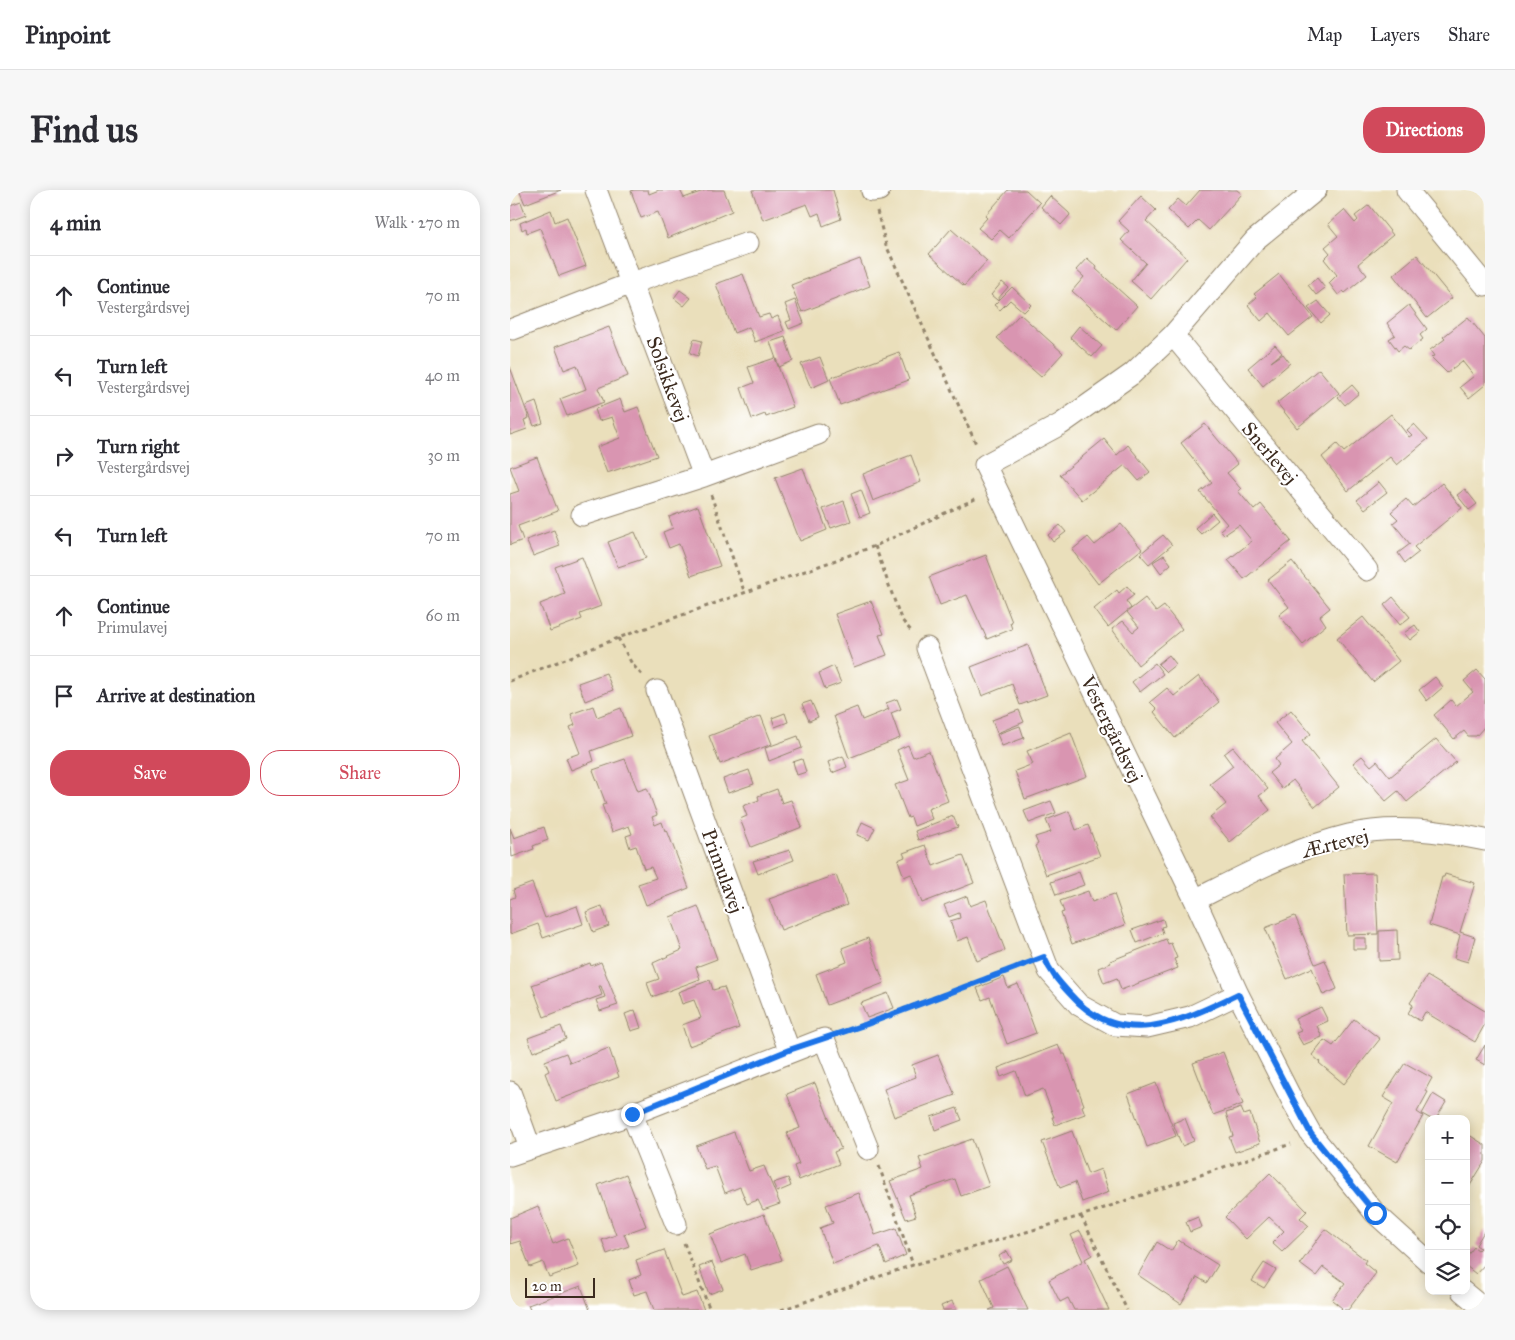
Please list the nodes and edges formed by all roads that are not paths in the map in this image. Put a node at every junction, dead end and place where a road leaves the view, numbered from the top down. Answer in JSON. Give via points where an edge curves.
{"nodes":[{"id":1,"x":596,"y":190,"type":"edge"},
{"id":2,"x":1316,"y":190,"type":"edge"},
{"id":3,"x":1407,"y":190,"type":"edge"},
{"id":4,"x":748,"y":243,"type":"dead end"},
{"id":5,"x":632,"y":283,"type":"junction"},
{"id":6,"x":1485,"y":285,"type":"edge"},
{"id":7,"x":513,"y":329,"type":"dead end"},
{"id":8,"x":1173,"y":335,"type":"junction"},
{"id":9,"x":818,"y":434,"type":"dead end"},
{"id":10,"x":704,"y":476,"type":"junction"},
{"id":11,"x":582,"y":515,"type":"dead end"},
{"id":12,"x":1367,"y":570,"type":"dead end"},
{"id":13,"x":927,"y":648,"type":"road end"},
{"id":14,"x":656,"y":691,"type":"road end"},
{"id":15,"x":1485,"y":840,"type":"edge"},
{"id":16,"x":1195,"y":900,"type":"junction"},
{"id":17,"x":1238,"y":994,"type":"junction"},
{"id":18,"x":789,"y":1050,"type":"junction"},
{"id":19,"x":510,"y":1092,"type":"edge"},
{"id":20,"x":632,"y":1114,"type":"junction"},
{"id":21,"x":530,"y":1147,"type":"junction"},
{"id":22,"x":868,"y":1149,"type":"road end"},
{"id":23,"x":510,"y":1155,"type":"edge"},
{"id":24,"x":676,"y":1224,"type":"road end"},
{"id":25,"x":1425,"y":1258,"type":"edge"},
{"id":26,"x":1467,"y":1295,"type":"edge"},
{"id":27,"x":1485,"y":1310,"type":"edge"}],
"edges":[{"from":1,"to":5,"type":"street","name":"Solsikkevej"},
{"from":2,"to":8,"type":"street","via":[[1255,240]]},
{"from":3,"to":6,"type":"street"},
{"from":4,"to":5,"type":"street"},
{"from":5,"to":7,"type":"street"},
{"from":5,"to":10,"type":"street","name":"Solsikkevej"},
{"from":8,"to":12,"type":"street","name":"Snerlevej"},
{"from":8,"to":16,"type":"street","name":"Vestergårdsvej","via":[[1132,374],[1069,419],[985,465]]},
{"from":9,"to":10,"type":"street"},
{"from":10,"to":11,"type":"street"},
{"from":13,"to":17,"type":"street","via":[[1049,971],[1079,1005],[1115,1026],[1147,1027],[1190,1017]]},
{"from":14,"to":18,"type":"street","name":"Primulavej"},
{"from":15,"to":16,"type":"street","name":"Ærtevej","via":[[1446,832],[1400,830],[1351,834],[1291,854]]},
{"from":16,"to":17,"type":"street","name":"Vestergårdsvej"},
{"from":17,"to":25,"type":"street","name":"Vestergårdsvej","via":[[1311,1134],[1375,1213]]},
{"from":18,"to":20,"type":"street"},
{"from":18,"to":22,"type":"street","via":[[824,1039]]},
{"from":19,"to":21,"type":"street"},
{"from":20,"to":21,"type":"street"},
{"from":20,"to":24,"type":"street"},
{"from":21,"to":23,"type":"street"},
{"from":26,"to":27,"type":"street"}]}
